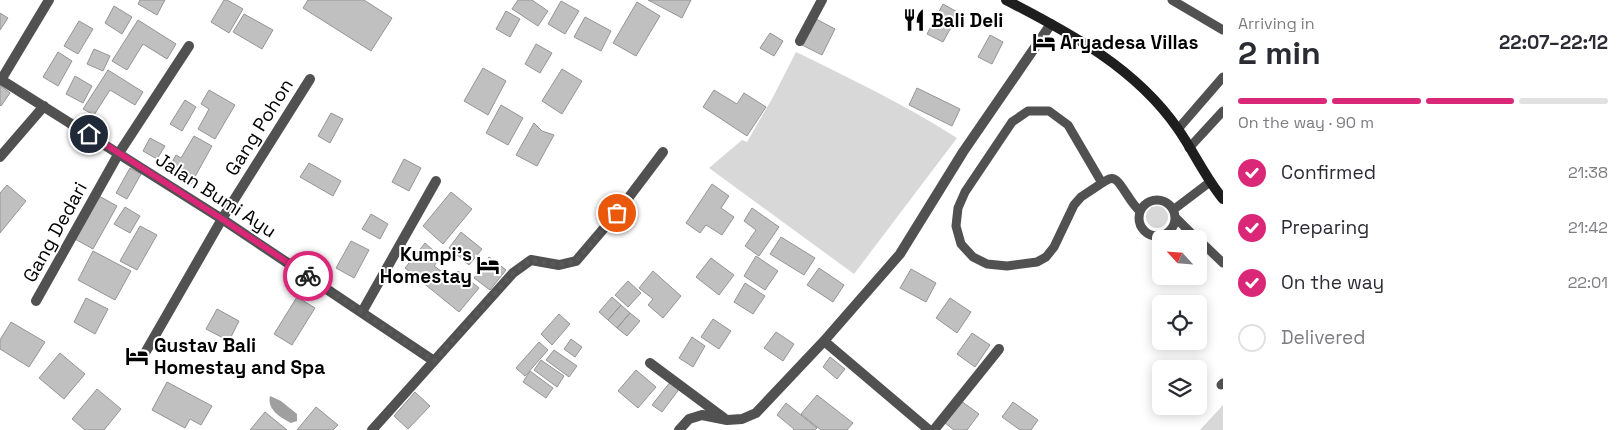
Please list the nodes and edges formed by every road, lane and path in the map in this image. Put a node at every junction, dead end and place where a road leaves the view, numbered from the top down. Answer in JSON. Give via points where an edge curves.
{"nodes":[{"id":1,"x":49,"y":0,"type":"edge"},
{"id":2,"x":822,"y":0,"type":"edge"},
{"id":3,"x":1006,"y":0,"type":"edge"},
{"id":4,"x":1172,"y":0,"type":"edge"},
{"id":5,"x":1051,"y":24,"type":"junction"},
{"id":6,"x":1223,"y":30,"type":"edge"},
{"id":7,"x":800,"y":41,"type":"dead end"},
{"id":8,"x":189,"y":46,"type":"dead end"},
{"id":9,"x":1223,"y":77,"type":"edge"},
{"id":10,"x":1,"y":79,"type":"edge"},
{"id":11,"x":310,"y":79,"type":"dead end"},
{"id":12,"x":44,"y":106,"type":"junction"},
{"id":13,"x":1223,"y":111,"type":"edge"},
{"id":14,"x":1178,"y":129,"type":"junction"},
{"id":15,"x":1189,"y":148,"type":"junction"},
{"id":16,"x":663,"y":152,"type":"dead end"},
{"id":17,"x":119,"y":153,"type":"junction"},
{"id":18,"x":0,"y":157,"type":"edge"},
{"id":19,"x":436,"y":181,"type":"dead end"},
{"id":20,"x":1210,"y":182,"type":"junction"},
{"id":21,"x":1102,"y":183,"type":"junction"},
{"id":22,"x":1223,"y":199,"type":"edge"},
{"id":23,"x":1140,"y":211,"type":"junction"},
{"id":24,"x":1174,"y":214,"type":"junction"},
{"id":25,"x":222,"y":219,"type":"junction"},
{"id":26,"x":1189,"y":230,"type":"edge"},
{"id":27,"x":1208,"y":249,"type":"edge"},
{"id":28,"x":1223,"y":263,"type":"edge"},
{"id":29,"x":36,"y":301,"type":"dead end"},
{"id":30,"x":362,"y":312,"type":"junction"},
{"id":31,"x":824,"y":341,"type":"junction"},
{"id":32,"x":1000,"y":349,"type":"dead end"},
{"id":33,"x":145,"y":354,"type":"dead end"},
{"id":34,"x":434,"y":361,"type":"junction"},
{"id":35,"x":650,"y":362,"type":"dead end"},
{"id":36,"x":727,"y":420,"type":"junction"},
{"id":37,"x":372,"y":430,"type":"edge"},
{"id":38,"x":679,"y":430,"type":"edge"},
{"id":39,"x":929,"y":430,"type":"edge"},
{"id":40,"x":934,"y":430,"type":"edge"}],
"edges":[{"from":1,"to":10,"type":"street"},
{"from":2,"to":7,"type":"street"},
{"from":3,"to":5,"type":"street"},
{"from":4,"to":6,"type":"lane"},
{"from":5,"to":14,"type":"street","via":[[1104,56],[1136,81]]},
{"from":5,"to":31,"type":"street","via":[[963,152],[900,254]]},
{"from":8,"to":17,"type":"street","name":"Gang Dedari"},
{"from":9,"to":14,"type":"lane"},
{"from":10,"to":12,"type":"street","name":"Jalan Bumi Ayu"},
{"from":11,"to":25,"type":"street","name":"Gang Pohon"},
{"from":12,"to":17,"type":"street","name":"Jalan Bumi Ayu"},
{"from":12,"to":18,"type":"street"},
{"from":13,"to":15,"type":"lane"},
{"from":14,"to":15,"type":"street"},
{"from":15,"to":20,"type":"street"},
{"from":16,"to":34,"type":"street","via":[[576,261],[559,265],[530,260],[513,273]]},
{"from":17,"to":25,"type":"street","name":"Jalan Bumi Ayu"},
{"from":17,"to":29,"type":"street","name":"Gang Dedari"},
{"from":19,"to":30,"type":"street"},
{"from":20,"to":22,"type":"street"},
{"from":20,"to":24,"type":"lane"},
{"from":21,"to":21,"type":"lane","via":[[1081,197],[1054,247],[1037,262],[1007,266],[987,264],[973,257],[961,244],[956,226],[958,208],[965,192],[1012,122],[1028,111],[1049,111],[1068,125]]},
{"from":21,"to":23,"type":"lane","via":[[1114,179]]},
{"from":23,"to":24,"type":"lane","via":[[1144,205],[1156,200],[1169,205]]},
{"from":23,"to":24,"type":"lane","via":[[1140,225],[1157,236],[1170,230]]},
{"from":24,"to":26,"type":"lane"},
{"from":25,"to":30,"type":"street","name":"Jalan Bumi Ayu"},
{"from":25,"to":33,"type":"street","name":"Gang Pohon"},
{"from":27,"to":28,"type":"lane"},
{"from":30,"to":34,"type":"street","name":"Jalan Bumi Ayu"},
{"from":31,"to":36,"type":"street","via":[[756,413]]},
{"from":31,"to":39,"type":"street"},
{"from":32,"to":40,"type":"street"},
{"from":34,"to":37,"type":"street"},
{"from":35,"to":36,"type":"street"},
{"from":36,"to":38,"type":"street","via":[[702,416],[689,418]]}]}
